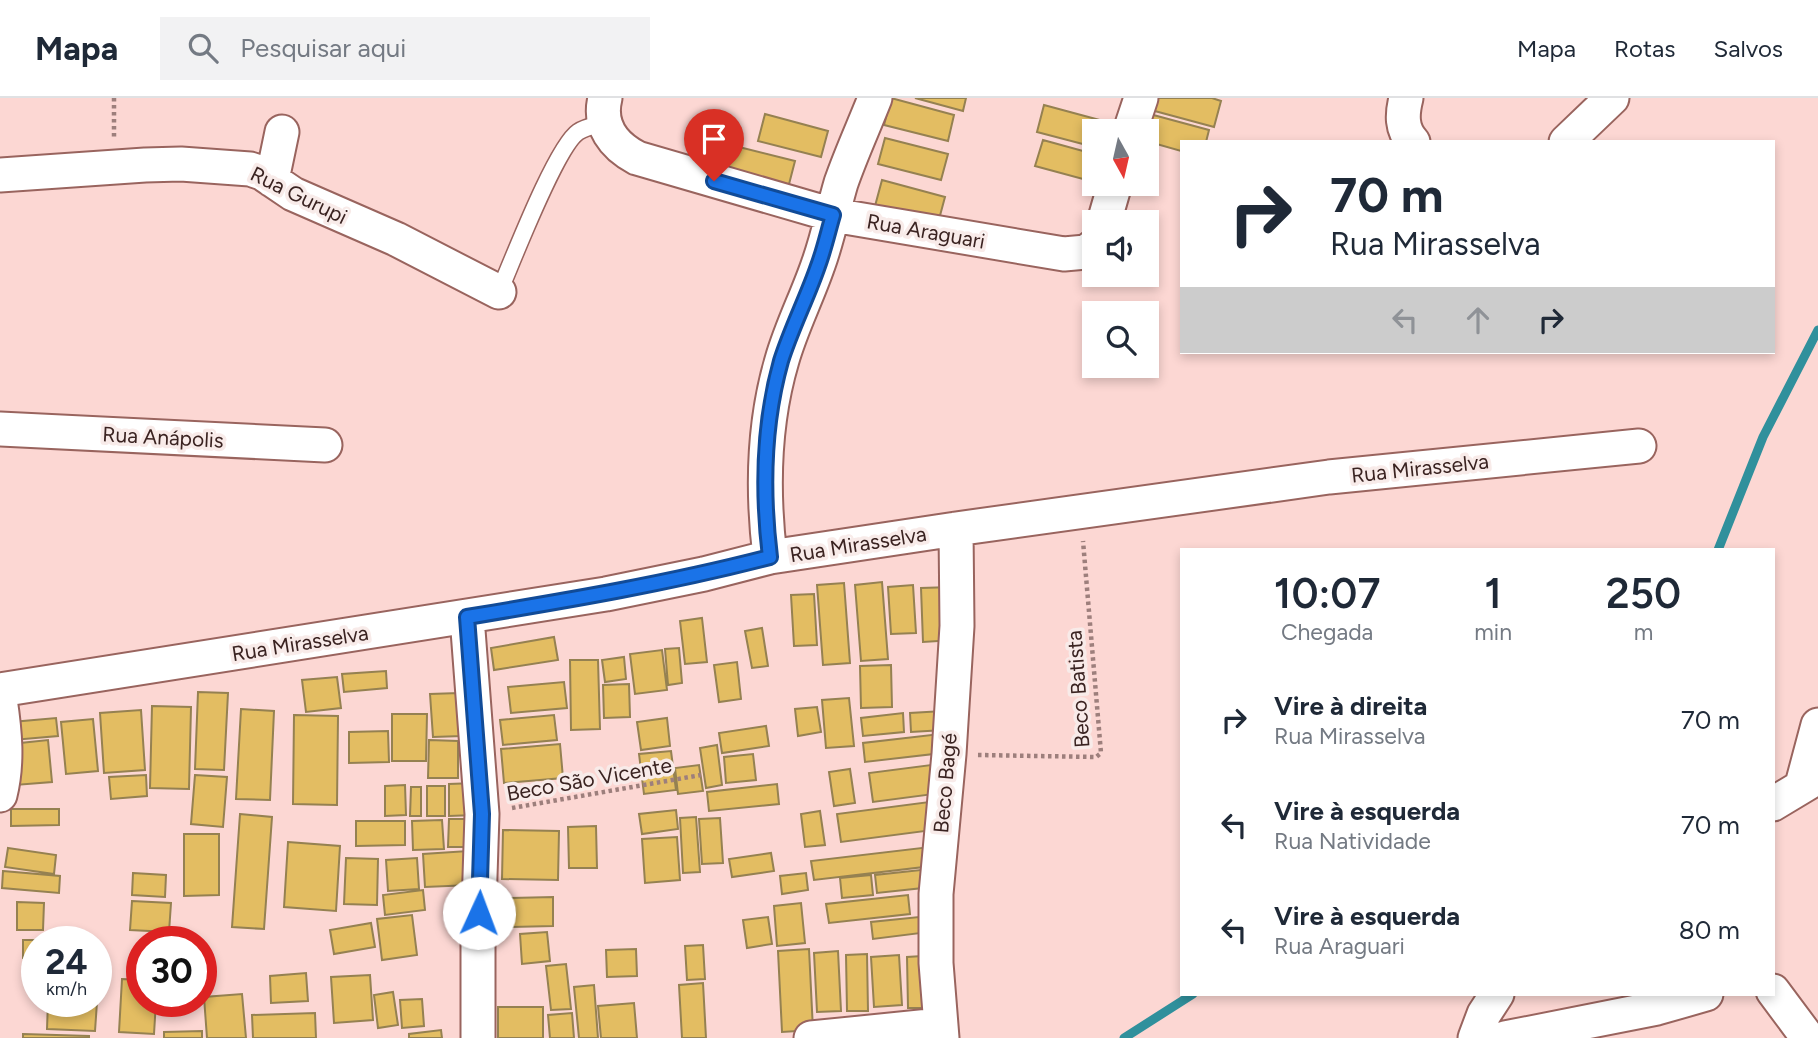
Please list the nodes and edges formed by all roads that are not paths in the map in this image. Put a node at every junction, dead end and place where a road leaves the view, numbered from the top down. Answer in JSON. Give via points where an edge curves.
{"nodes":[{"id":1,"x":875,"y":98,"type":"edge"},
{"id":2,"x":1141,"y":98,"type":"edge"},
{"id":3,"x":1612,"y":98,"type":"edge"},
{"id":4,"x":604,"y":110,"type":"edge"},
{"id":5,"x":1134,"y":119,"type":"edge"},
{"id":6,"x":282,"y":132,"type":"dead end"},
{"id":7,"x":1568,"y":140,"type":"edge"},
{"id":8,"x":0,"y":175,"type":"edge"},
{"id":9,"x":272,"y":180,"type":"junction"},
{"id":10,"x":833,"y":215,"type":"junction"},
{"id":11,"x":1079,"y":250,"type":"edge"},
{"id":12,"x":499,"y":292,"type":"joint"},
{"id":13,"x":0,"y":429,"type":"edge"},
{"id":14,"x":325,"y":445,"type":"dead end"},
{"id":15,"x":1639,"y":446,"type":"dead end"},
{"id":16,"x":956,"y":529,"type":"junction"},
{"id":17,"x":770,"y":557,"type":"junction"},
{"id":18,"x":467,"y":617,"type":"junction"},
{"id":19,"x":0,"y":690,"type":"edge"},
{"id":20,"x":0,"y":699,"type":"edge"},
{"id":21,"x":1818,"y":725,"type":"edge"},
{"id":22,"x":1810,"y":781,"type":"edge"},
{"id":23,"x":0,"y":795,"type":"edge"},
{"id":24,"x":1775,"y":803,"type":"edge"},
{"id":25,"x":1775,"y":994,"type":"edge"},
{"id":26,"x":1496,"y":996,"type":"edge"},
{"id":27,"x":1699,"y":996,"type":"edge"},
{"id":28,"x":941,"y":1031,"type":"edge"},
{"id":29,"x":478,"y":1038,"type":"edge"},
{"id":30,"x":811,"y":1038,"type":"edge"},
{"id":31,"x":1475,"y":1038,"type":"edge"},
{"id":32,"x":1504,"y":1038,"type":"edge"},
{"id":33,"x":1808,"y":1038,"type":"edge"}],
"edges":[{"from":1,"to":10,"type":"street"},
{"from":2,"to":5,"type":"street"},
{"from":3,"to":7,"type":"street"},
{"from":4,"to":10,"type":"street","name":"Rua Araguari","via":[[611,137],[637,158]]},
{"from":4,"to":12,"type":"lane","via":[[564,149]]},
{"from":6,"to":9,"type":"street"},
{"from":8,"to":9,"type":"street","name":"Rua Gurupi","via":[[181,164],[250,169]]},
{"from":9,"to":12,"type":"street","name":"Rua Gurupi"},
{"from":10,"to":11,"type":"street","name":"Rua Araguari"},
{"from":10,"to":17,"type":"street","via":[[772,398],[765,478]]},
{"from":13,"to":14,"type":"street","name":"Rua Anápolis"},
{"from":15,"to":16,"type":"street","name":"Rua Mirasselva","via":[[1329,477]]},
{"from":16,"to":17,"type":"street","name":"Rua Mirasselva"},
{"from":16,"to":28,"type":"street","name":"Beco Bagé","via":[[957,626],[936,894]]},
{"from":17,"to":18,"type":"street","name":"Rua Mirasselva","via":[[643,587]]},
{"from":18,"to":19,"type":"street","name":"Rua Mirasselva"},
{"from":18,"to":29,"type":"street","via":[[482,814]]},
{"from":20,"to":23,"type":"street","via":[[6,750]]},
{"from":21,"to":22,"type":"street"},
{"from":22,"to":24,"type":"street"},
{"from":25,"to":33,"type":"street"},
{"from":26,"to":31,"type":"street"},
{"from":27,"to":32,"type":"street","via":[[1657,1009]]},
{"from":28,"to":30,"type":"street"}]}
